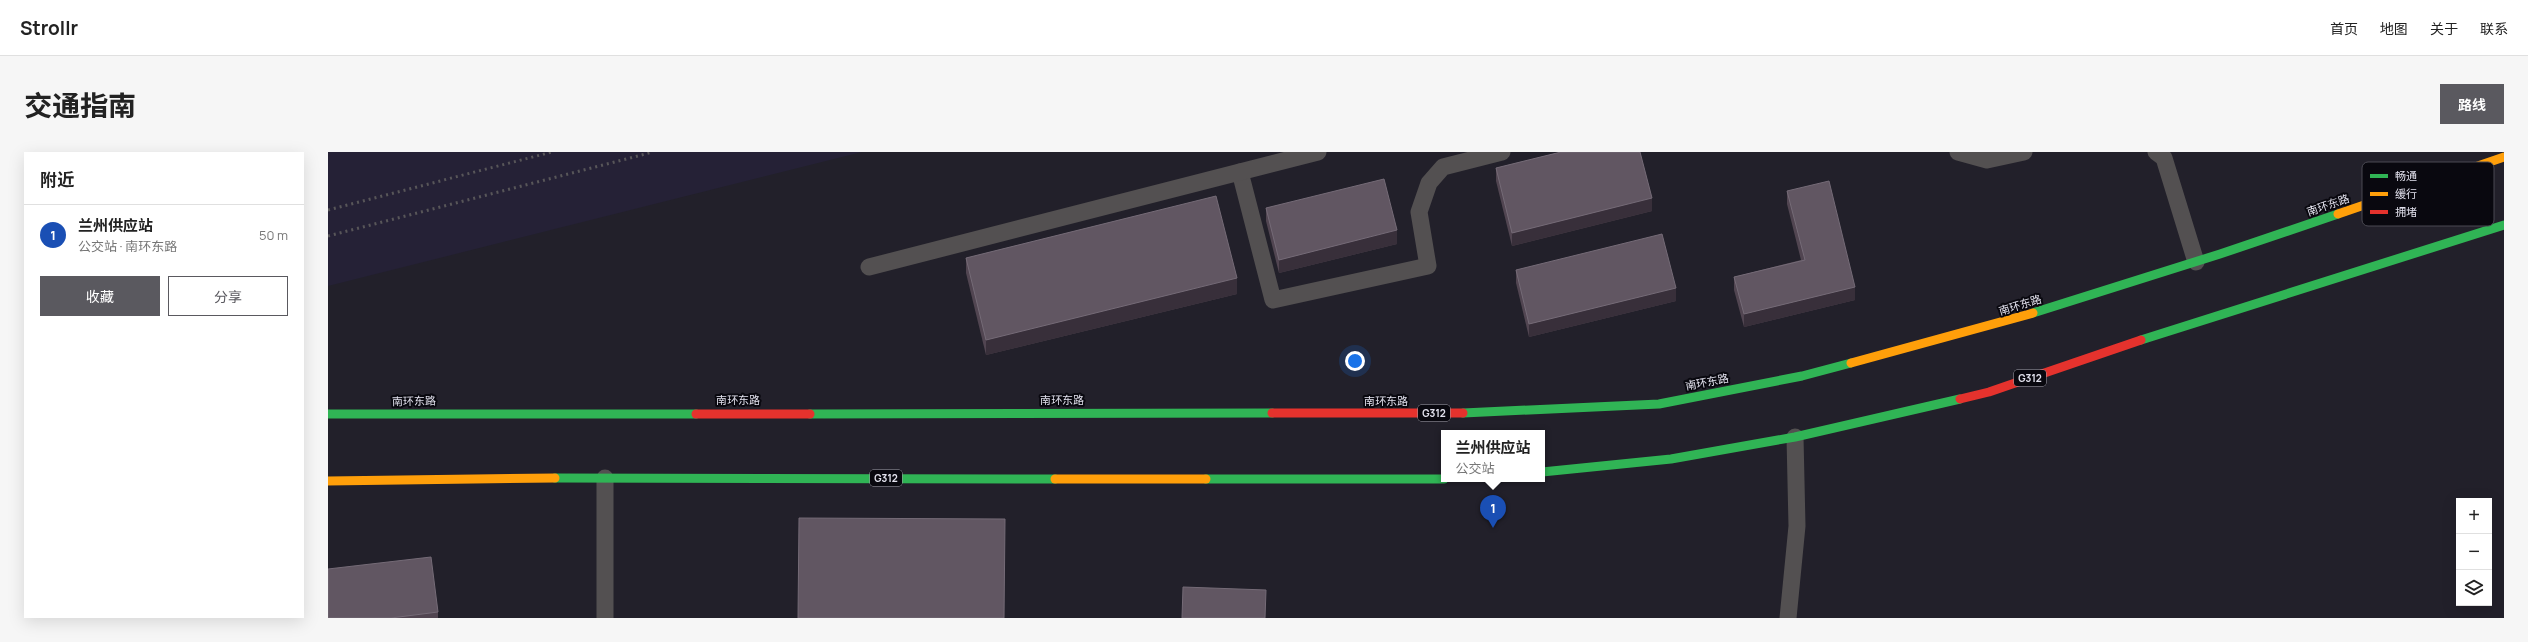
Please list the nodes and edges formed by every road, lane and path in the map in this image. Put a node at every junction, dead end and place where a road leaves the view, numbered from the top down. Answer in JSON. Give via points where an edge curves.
{"nodes":[{"id":1,"x":1318,"y":152,"type":"edge"},
{"id":2,"x":1502,"y":152,"type":"edge"},
{"id":3,"x":1958,"y":152,"type":"edge"},
{"id":4,"x":2024,"y":152,"type":"edge"},
{"id":5,"x":2156,"y":152,"type":"edge"},
{"id":6,"x":2504,"y":157,"type":"edge"},
{"id":7,"x":2489,"y":162,"type":"edge"},
{"id":8,"x":1240,"y":172,"type":"junction"},
{"id":9,"x":2362,"y":205,"type":"edge"},
{"id":10,"x":2504,"y":225,"type":"edge"},
{"id":11,"x":2196,"y":262,"type":"junction"},
{"id":12,"x":869,"y":268,"type":"dead end"},
{"id":13,"x":328,"y":414,"type":"edge"},
{"id":14,"x":1795,"y":437,"type":"junction"},
{"id":15,"x":1545,"y":472,"type":"edge"},
{"id":16,"x":605,"y":478,"type":"junction"},
{"id":17,"x":1441,"y":479,"type":"edge"},
{"id":18,"x":328,"y":481,"type":"edge"},
{"id":19,"x":605,"y":618,"type":"edge"},
{"id":20,"x":1788,"y":618,"type":"edge"}],
"edges":[{"from":1,"to":8,"type":"lane"},
{"from":2,"to":8,"type":"lane","via":[[1443,167],[1429,183],[1419,212],[1428,266],[1273,300]]},
{"from":3,"to":4,"type":"lane","via":[[1987,160]]},
{"from":5,"to":11,"type":"lane","via":[[2164,158]]},
{"from":6,"to":7,"type":"highway","name":"南环东路","number":"G312"},
{"from":8,"to":12,"type":"lane"},
{"from":9,"to":11,"type":"highway","name":"南环东路","number":"G312"},
{"from":10,"to":14,"type":"highway","number":"G312","via":[[2184,325],[1989,392]]},
{"from":11,"to":13,"type":"highway","name":"南环东路","number":"G312","via":[[1980,329],[1802,376],[1659,404],[1474,413]]},
{"from":14,"to":15,"type":"highway","number":"G312","via":[[1671,459]]},
{"from":14,"to":20,"type":"lane","via":[[1797,526]]},
{"from":16,"to":17,"type":"highway","number":"G312"},
{"from":16,"to":18,"type":"highway","number":"G312"},
{"from":16,"to":19,"type":"lane"}]}
